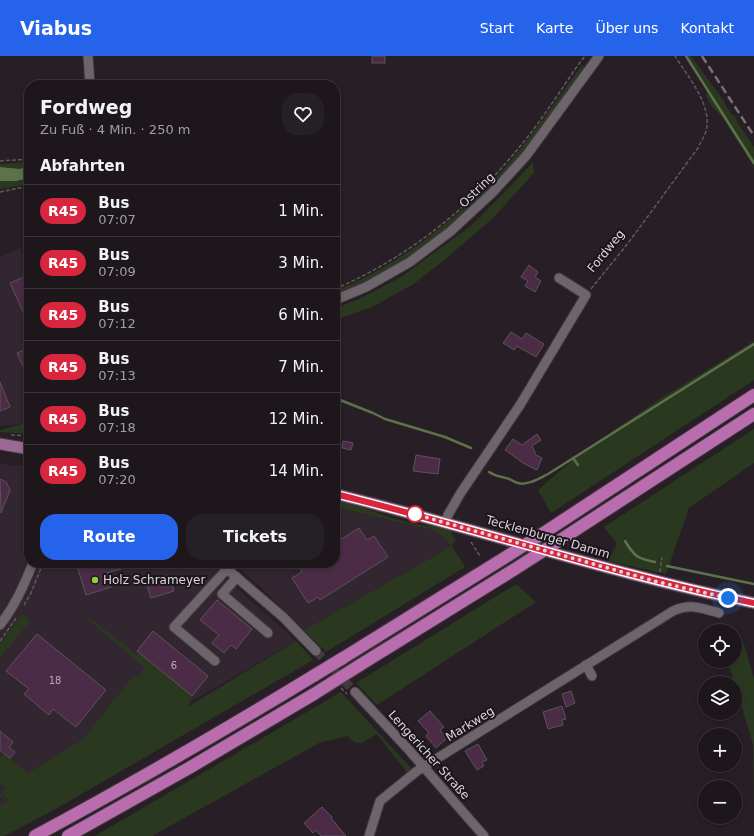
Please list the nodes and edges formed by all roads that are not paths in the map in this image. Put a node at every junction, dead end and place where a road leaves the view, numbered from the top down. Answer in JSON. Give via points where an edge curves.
{"nodes":[{"id":1,"x":88,"y":56,"type":"edge"},
{"id":2,"x":594,"y":58,"type":"edge"},
{"id":3,"x":90,"y":80,"type":"edge"},
{"id":4,"x":559,"y":278,"type":"dead end"},
{"id":5,"x":340,"y":298,"type":"edge"},
{"id":6,"x":754,"y":395,"type":"edge"},
{"id":7,"x":754,"y":414,"type":"edge"},
{"id":8,"x":0,"y":444,"type":"edge"},
{"id":9,"x":24,"y":448,"type":"edge"},
{"id":10,"x":340,"y":495,"type":"edge"},
{"id":11,"x":446,"y":522,"type":"junction"},
{"id":12,"x":31,"y":568,"type":"edge"},
{"id":13,"x":222,"y":568,"type":"edge"},
{"id":14,"x":226,"y":568,"type":"edge"},
{"id":15,"x":237,"y":577,"type":"junction"},
{"id":16,"x":754,"y":603,"type":"edge"},
{"id":17,"x":719,"y":613,"type":"dead end"},
{"id":18,"x":0,"y":625,"type":"edge"},
{"id":19,"x":268,"y":633,"type":"dead end"},
{"id":20,"x":316,"y":651,"type":"tunnel mouth"},
{"id":21,"x":215,"y":661,"type":"dead end"},
{"id":22,"x":586,"y":665,"type":"junction"},
{"id":23,"x":592,"y":676,"type":"dead end"},
{"id":24,"x":355,"y":692,"type":"tunnel mouth"},
{"id":25,"x":424,"y":767,"type":"junction"},
{"id":26,"x":35,"y":836,"type":"edge"},
{"id":27,"x":68,"y":836,"type":"edge"},
{"id":28,"x":369,"y":836,"type":"edge"},
{"id":29,"x":484,"y":836,"type":"edge"}],
"edges":[{"from":1,"to":3,"type":"street"},
{"from":2,"to":5,"type":"street","name":"Ostring","via":[[566,102],[526,156],[494,192],[451,231],[410,262],[366,287]]},
{"from":4,"to":11,"type":"street","via":[[586,295],[520,405],[460,494]]},
{"from":6,"to":26,"type":"highway","bridge":true,"via":[[542,534],[343,658],[132,783]]},
{"from":7,"to":27,"type":"highway","bridge":true,"via":[[515,569],[314,694]]},
{"from":8,"to":9,"type":"main road"},
{"from":10,"to":11,"type":"main road","name":"Tecklenburger Damm"},
{"from":11,"to":16,"type":"main road","name":"Tecklenburger Damm","via":[[658,582]]},
{"from":12,"to":18,"type":"street","via":[[11,611]]},
{"from":13,"to":21,"type":"street","via":[[174,627]]},
{"from":14,"to":15,"type":"street"},
{"from":15,"to":19,"type":"street","via":[[222,594]]},
{"from":15,"to":20,"type":"street","via":[[283,617]]},
{"from":17,"to":22,"type":"street","name":"Markweg","via":[[694,606],[682,607]]},
{"from":22,"to":23,"type":"street"},
{"from":22,"to":25,"type":"street","name":"Markweg"},
{"from":24,"to":25,"type":"street","name":"Lengericher Straße"},
{"from":25,"to":28,"type":"street","name":"Markweg","via":[[380,802]]},
{"from":25,"to":29,"type":"street","name":"Lengericher Straße"}]}
